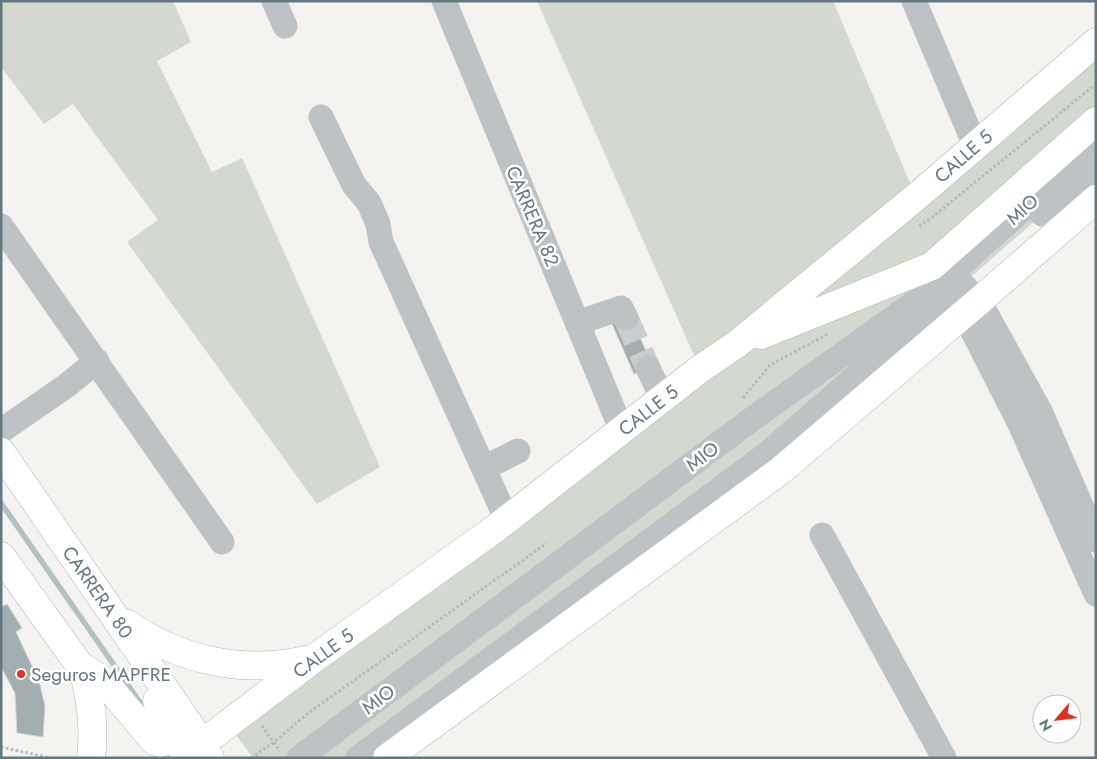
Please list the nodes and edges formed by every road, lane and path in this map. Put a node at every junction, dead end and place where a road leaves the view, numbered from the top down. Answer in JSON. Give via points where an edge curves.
{"nodes":[{"id":1,"x":274,"y":1,"type":"edge"},
{"id":2,"x":444,"y":1,"type":"edge"},
{"id":3,"x":914,"y":1,"type":"edge"},
{"id":4,"x":285,"y":26,"type":"dead end"},
{"id":5,"x":1096,"y":42,"type":"edge"},
{"id":6,"x":1096,"y":84,"type":"edge"},
{"id":7,"x":321,"y":117,"type":"dead end"},
{"id":8,"x":1096,"y":121,"type":"edge"},
{"id":9,"x":1096,"y":144,"type":"edge"},
{"id":10,"x":975,"y":146,"type":"junction"},
{"id":11,"x":1096,"y":168,"type":"edge"},
{"id":12,"x":1096,"y":199,"type":"edge"},
{"id":13,"x":930,"y":219,"type":"dead end"},
{"id":14,"x":1,"y":226,"type":"edge"},
{"id":15,"x":957,"y":288,"type":"junction"},
{"id":16,"x":626,"y":318,"type":"dead end"},
{"id":17,"x":577,"y":323,"type":"junction"},
{"id":18,"x":832,"y":332,"type":"dead end"},
{"id":19,"x":737,"y":344,"type":"junction"},
{"id":20,"x":97,"y":361,"type":"junction"},
{"id":21,"x":648,"y":368,"type":"tunnel mouth"},
{"id":22,"x":662,"y":398,"type":"junction"},
{"id":23,"x":739,"y":403,"type":"dead end"},
{"id":24,"x":1,"y":431,"type":"edge"},
{"id":25,"x":622,"y":431,"type":"junction"},
{"id":26,"x":518,"y":451,"type":"dead end"},
{"id":27,"x":1,"y":452,"type":"edge"},
{"id":28,"x":484,"y":468,"type":"junction"},
{"id":29,"x":507,"y":520,"type":"junction"},
{"id":30,"x":822,"y":535,"type":"dead end"},
{"id":31,"x":1096,"y":540,"type":"edge"},
{"id":32,"x":222,"y":542,"type":"dead end"},
{"id":33,"x":548,"y":542,"type":"dead end"},
{"id":34,"x":1,"y":556,"type":"edge"},
{"id":35,"x":1096,"y":594,"type":"edge"},
{"id":36,"x":113,"y":613,"type":"junction"},
{"id":37,"x":316,"y":657,"type":"junction"},
{"id":38,"x":82,"y":667,"type":"junction"},
{"id":39,"x":1,"y":747,"type":"edge"},
{"id":40,"x":198,"y":753,"type":"edge"},
{"id":41,"x":50,"y":758,"type":"edge"},
{"id":42,"x":91,"y":758,"type":"edge"},
{"id":43,"x":145,"y":758,"type":"edge"},
{"id":44,"x":251,"y":758,"type":"edge"},
{"id":45,"x":299,"y":758,"type":"edge"},
{"id":46,"x":358,"y":758,"type":"edge"},
{"id":47,"x":387,"y":758,"type":"edge"},
{"id":48,"x":944,"y":758,"type":"edge"}],
"edges":[{"from":1,"to":4,"type":"street"},
{"from":2,"to":17,"type":"street","name":"CARRERA 82"},
{"from":3,"to":10,"type":"street"},
{"from":5,"to":10,"type":"main road","name":"CALLE 5"},
{"from":6,"to":13,"type":"path"},
{"from":7,"to":28,"type":"street","via":[[354,185],[369,203],[381,242]]},
{"from":8,"to":15,"type":"main road"},
{"from":9,"to":15,"type":"street","name":"MIO"},
{"from":10,"to":19,"type":"main road","name":"CALLE 5"},
{"from":11,"to":15,"type":"street","name":"MIO"},
{"from":12,"to":15,"type":"main road"},
{"from":14,"to":20,"type":"street"},
{"from":15,"to":19,"type":"main road"},
{"from":15,"to":31,"type":"street","via":[[1040,411]]},
{"from":15,"to":35,"type":"street"},
{"from":15,"to":45,"type":"street","name":"MIO","via":[[932,290],[736,430]]},
{"from":15,"to":46,"type":"street","name":"MIO","via":[[767,454]]},
{"from":15,"to":47,"type":"main road","via":[[780,471]]},
{"from":16,"to":17,"type":"street","via":[[621,308]]},
{"from":17,"to":25,"type":"street","name":"CARRERA 82"},
{"from":18,"to":23,"type":"path","via":[[770,365]]},
{"from":19,"to":22,"type":"main road","name":"CALLE 5"},
{"from":20,"to":24,"type":"street"},
{"from":20,"to":32,"type":"street"},
{"from":21,"to":22,"type":"street"},
{"from":22,"to":25,"type":"main road","name":"CALLE 5"},
{"from":25,"to":29,"type":"main road","name":"CALLE 5"},
{"from":26,"to":28,"type":"street"},
{"from":27,"to":36,"type":"main road","name":"CARRERA 80"},
{"from":28,"to":29,"type":"street"},
{"from":29,"to":37,"type":"main road","name":"CALLE 5"},
{"from":30,"to":48,"type":"street"},
{"from":33,"to":44,"type":"path","via":[[307,714]]},
{"from":34,"to":38,"type":"main road"},
{"from":36,"to":37,"type":"main road","via":[[155,642],[211,661],[264,666]]},
{"from":36,"to":38,"type":"main road","via":[[126,650],[172,726],[173,734],[169,740],[154,741],[103,680]]},
{"from":36,"to":40,"type":"main road","name":"CARRERA 80"},
{"from":37,"to":40,"type":"main road","name":"CALLE 5"},
{"from":38,"to":42,"type":"main road","via":[[92,716]]},
{"from":38,"to":43,"type":"main road"},
{"from":39,"to":41,"type":"path"}]}
